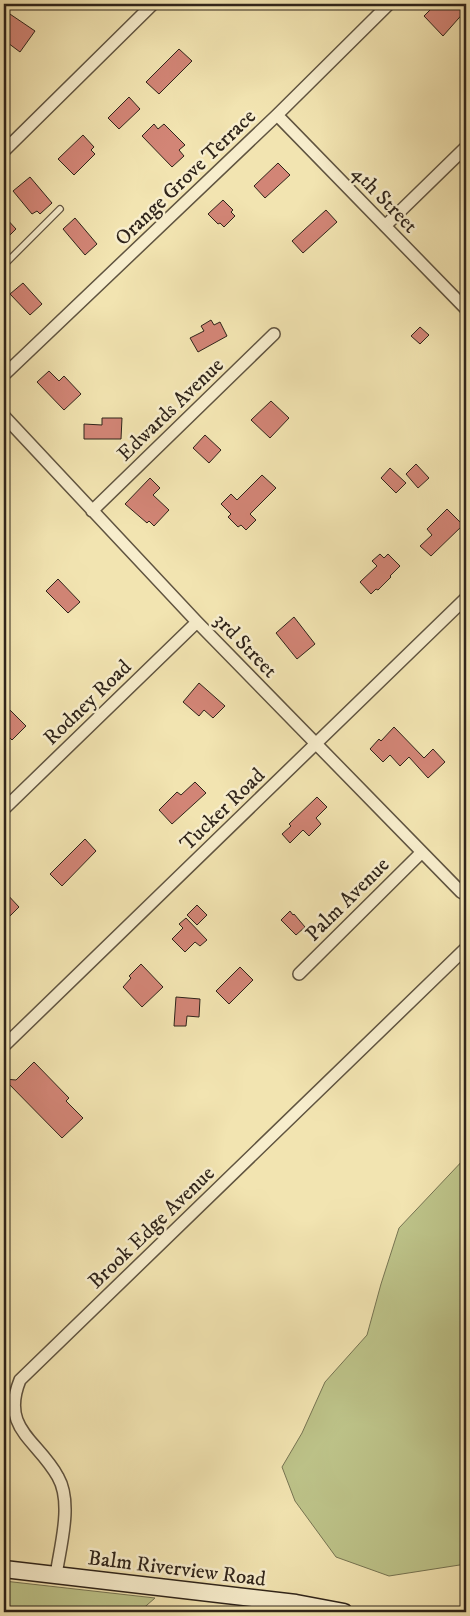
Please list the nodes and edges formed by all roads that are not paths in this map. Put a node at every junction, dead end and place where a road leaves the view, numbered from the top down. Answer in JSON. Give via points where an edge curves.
{"nodes":[{"id":1,"x":153,"y":4,"type":"edge"},
{"id":2,"x":389,"y":4,"type":"edge"},
{"id":3,"x":277,"y":115,"type":"junction"},
{"id":4,"x":466,"y":147,"type":"edge"},
{"id":5,"x":4,"y":151,"type":"edge"},
{"id":6,"x":60,"y":209,"type":"dead end"},
{"id":7,"x":385,"y":226,"type":"junction"},
{"id":8,"x":4,"y":265,"type":"edge"},
{"id":9,"x":466,"y":310,"type":"edge"},
{"id":10,"x":274,"y":334,"type":"dead end"},
{"id":11,"x":4,"y":375,"type":"edge"},
{"id":12,"x":4,"y":416,"type":"edge"},
{"id":13,"x":92,"y":511,"type":"junction"},
{"id":14,"x":466,"y":598,"type":"edge"},
{"id":15,"x":197,"y":622,"type":"junction"},
{"id":16,"x":316,"y":744,"type":"junction"},
{"id":17,"x":4,"y":809,"type":"edge"},
{"id":18,"x":422,"y":852,"type":"junction"},
{"id":19,"x":466,"y":895,"type":"edge"},
{"id":20,"x":466,"y":948,"type":"edge"},
{"id":21,"x":299,"y":974,"type":"dead end"},
{"id":22,"x":4,"y":1046,"type":"edge"},
{"id":23,"x":4,"y":1569,"type":"edge"},
{"id":24,"x":56,"y":1575,"type":"junction"},
{"id":25,"x":344,"y":1612,"type":"edge"}],
"edges":[{"from":1,"to":5,"type":"street"},
{"from":2,"to":3,"type":"street","name":"Orange Grove Terrace"},
{"from":3,"to":7,"type":"street","name":"4th Street"},
{"from":3,"to":11,"type":"street","name":"Orange Grove Terrace"},
{"from":4,"to":7,"type":"street"},
{"from":6,"to":8,"type":"lane"},
{"from":7,"to":9,"type":"street","name":"4th Street"},
{"from":10,"to":13,"type":"street","name":"Edwards Avenue"},
{"from":12,"to":13,"type":"street","name":"3rd Street"},
{"from":13,"to":15,"type":"street","name":"3rd Street"},
{"from":14,"to":16,"type":"street","name":"Tucker Road"},
{"from":15,"to":16,"type":"street","name":"3rd Street"},
{"from":15,"to":17,"type":"street","name":"Rodney Road"},
{"from":16,"to":18,"type":"street","name":"3rd Street"},
{"from":16,"to":22,"type":"street","name":"Tucker Road"},
{"from":18,"to":19,"type":"street","name":"3rd Street"},
{"from":18,"to":21,"type":"street","name":"Palm Avenue"},
{"from":20,"to":24,"type":"street","name":"Brook Edge Avenue","via":[[10,1392],[5,1404],[6,1418],[59,1478],[65,1497],[65,1520]]},
{"from":23,"to":24,"type":"main road","name":"Balm Riverview Road"},
{"from":24,"to":25,"type":"main road","name":"Balm Riverview Road","via":[[296,1603]]}]}
